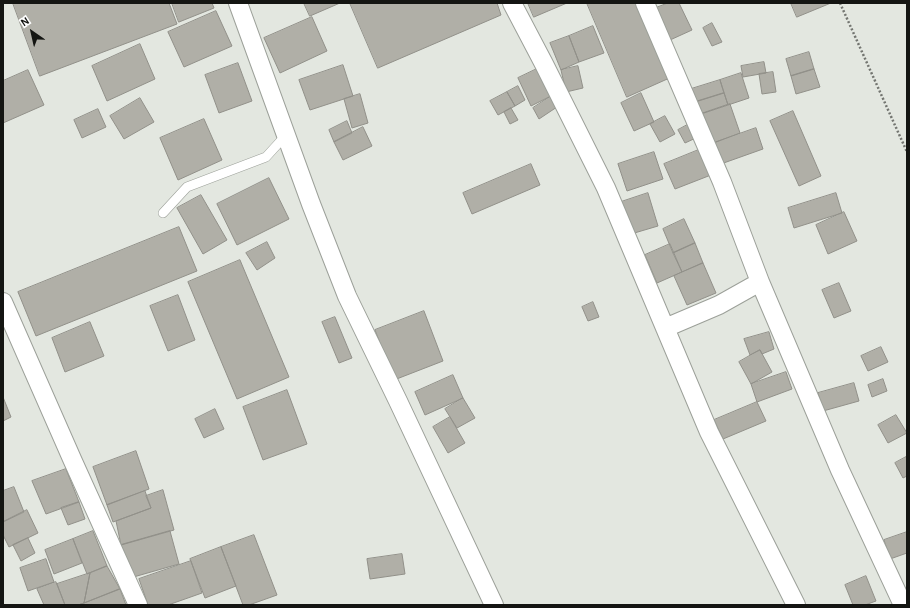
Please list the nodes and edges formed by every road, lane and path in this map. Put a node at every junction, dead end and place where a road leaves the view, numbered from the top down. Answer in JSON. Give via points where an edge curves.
{"nodes":[{"id":1,"x":238,"y":3,"type":"edge"},
{"id":2,"x":512,"y":3,"type":"edge"},
{"id":3,"x":645,"y":3,"type":"edge"},
{"id":4,"x":840,"y":3,"type":"edge"},
{"id":5,"x":287,"y":134,"type":"junction"},
{"id":6,"x":907,"y":152,"type":"edge"},
{"id":7,"x":162,"y":213,"type":"dead end"},
{"id":8,"x":760,"y":282,"type":"junction"},
{"id":9,"x":3,"y":302,"type":"edge"},
{"id":10,"x":665,"y":328,"type":"junction"},
{"id":11,"x":138,"y":605,"type":"edge"},
{"id":12,"x":494,"y":605,"type":"edge"},
{"id":13,"x":796,"y":605,"type":"edge"},
{"id":14,"x":903,"y":605,"type":"edge"}],
"edges":[{"from":1,"to":5,"type":"street"},
{"from":2,"to":10,"type":"street","via":[[606,188]]},
{"from":3,"to":8,"type":"street","via":[[722,182]]},
{"from":4,"to":6,"type":"path"},
{"from":5,"to":7,"type":"lane","via":[[266,156],[187,187]]},
{"from":5,"to":12,"type":"street","via":[[347,296]]},
{"from":8,"to":10,"type":"street","via":[[718,305]]},
{"from":8,"to":14,"type":"street","via":[[840,470]]},
{"from":9,"to":11,"type":"street"},
{"from":10,"to":13,"type":"street","via":[[709,432]]}]}
